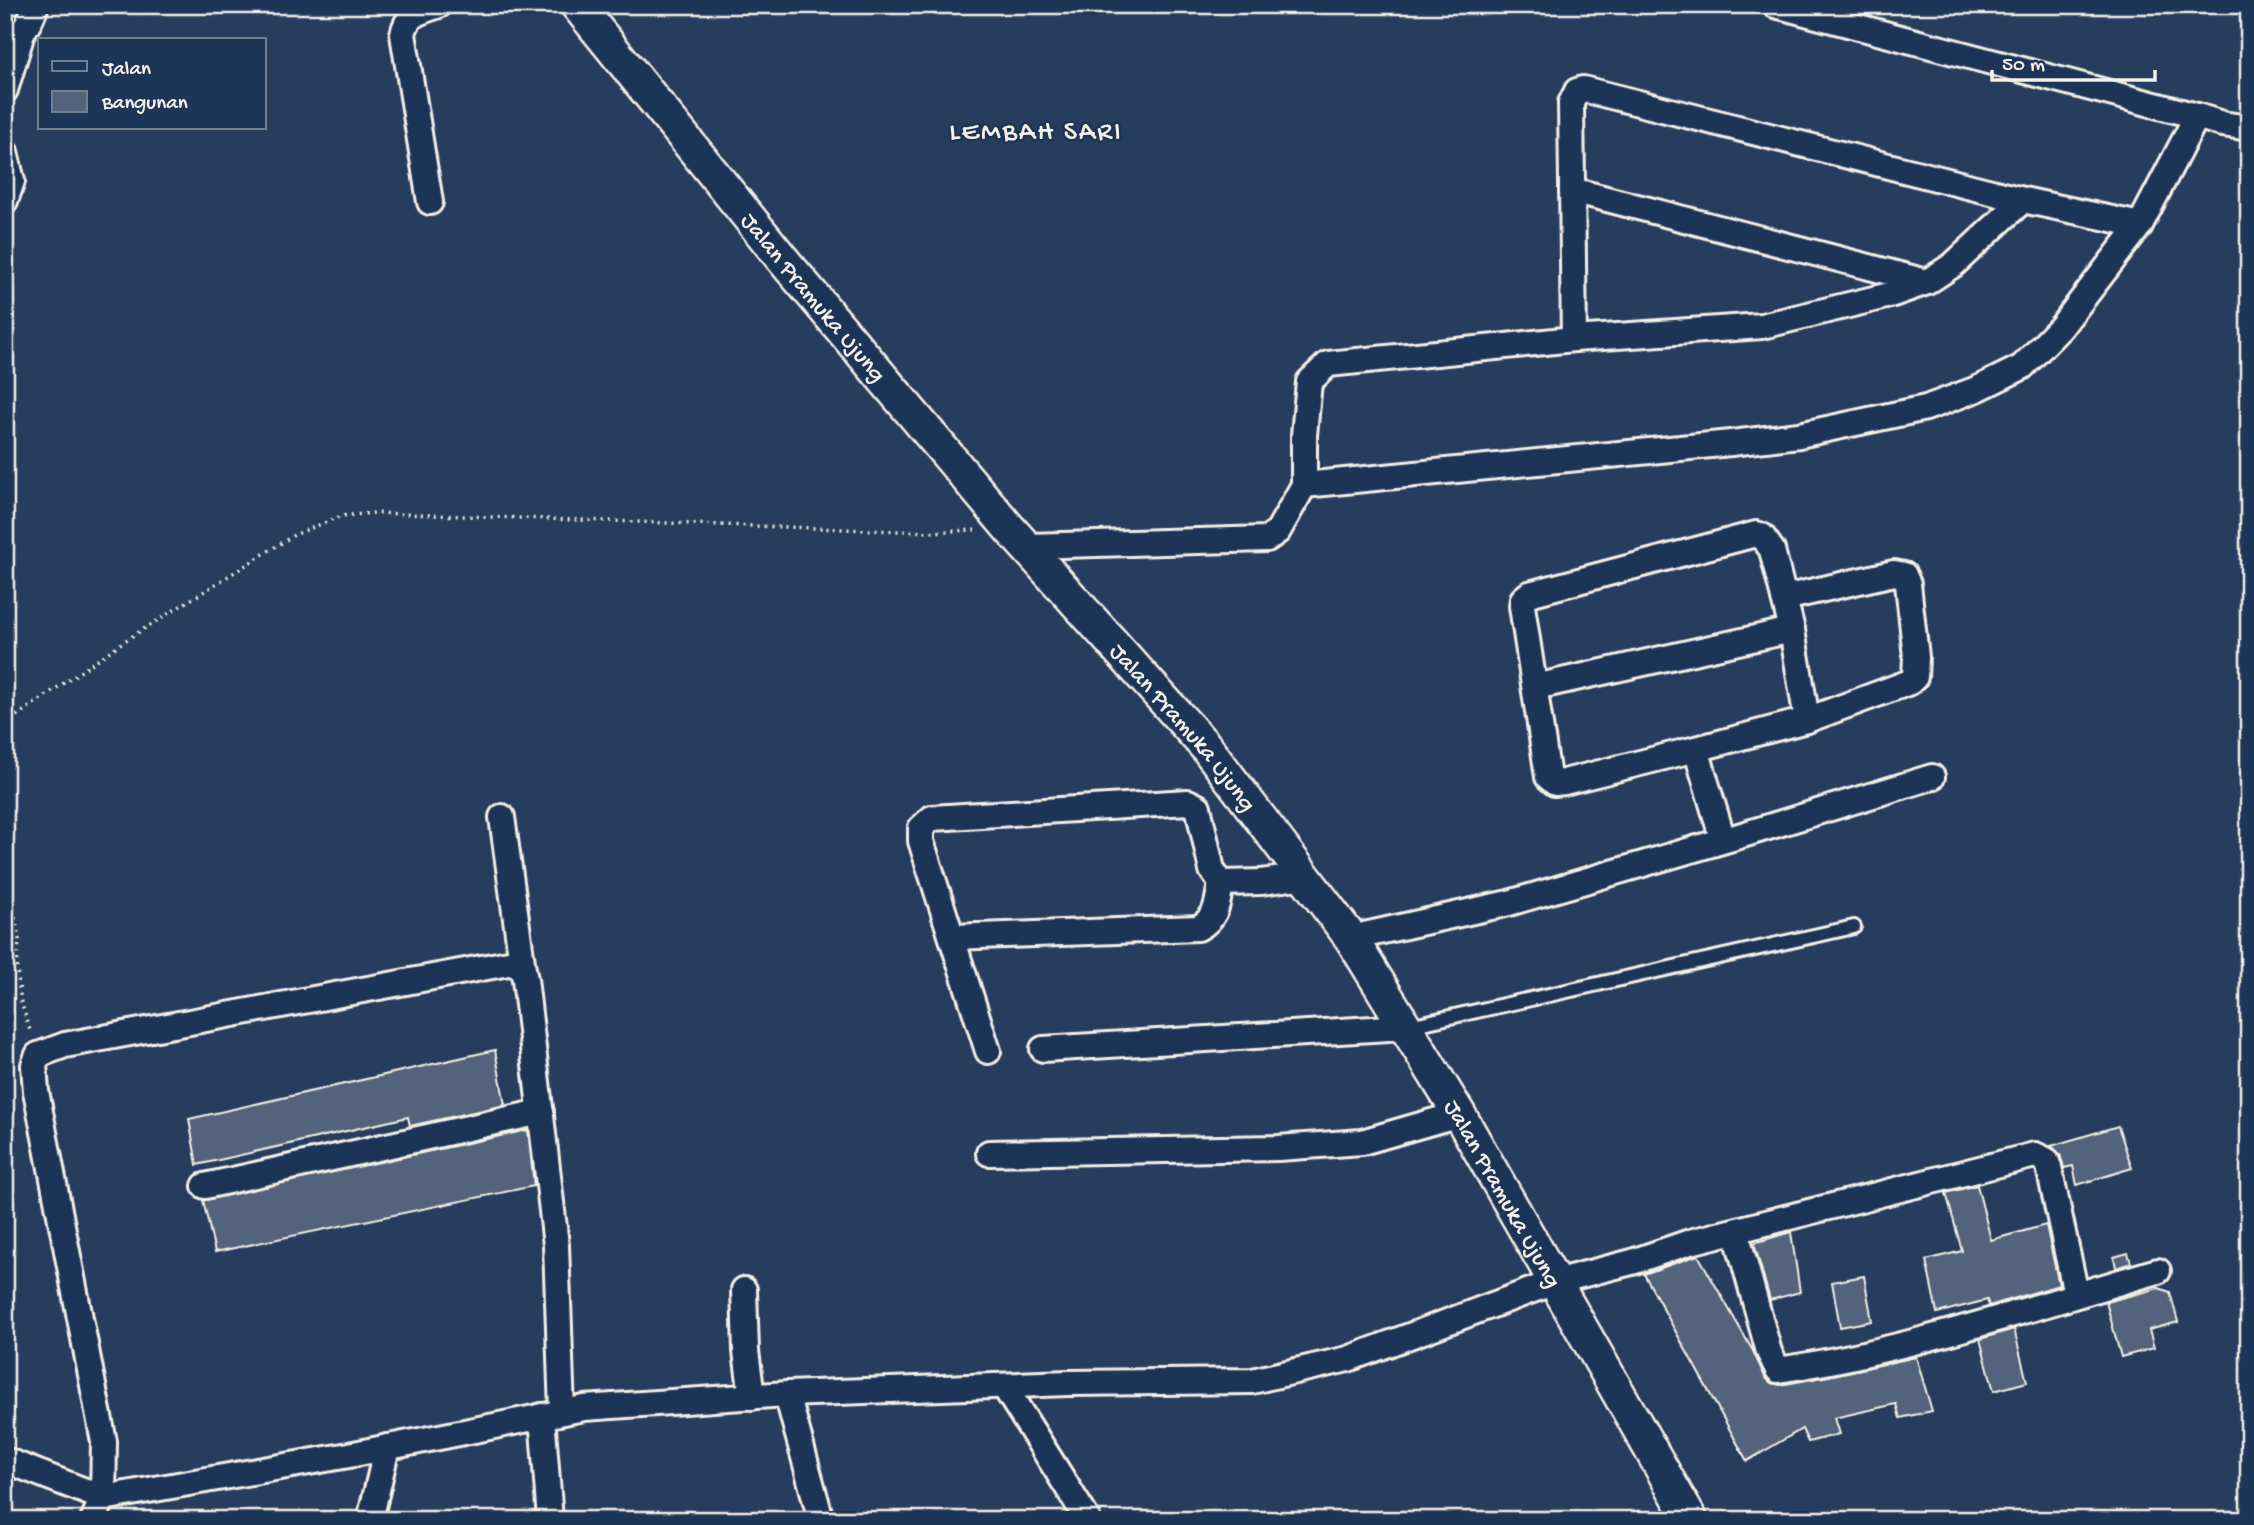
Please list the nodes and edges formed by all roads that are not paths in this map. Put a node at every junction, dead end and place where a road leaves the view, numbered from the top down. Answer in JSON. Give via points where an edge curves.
{"nodes":[{"id":1,"x":36,"y":5,"type":"edge"},
{"id":2,"x":439,"y":5,"type":"edge"},
{"id":3,"x":577,"y":5,"type":"edge"},
{"id":4,"x":1775,"y":5,"type":"edge"},
{"id":5,"x":14,"y":38,"type":"edge"},
{"id":6,"x":5,"y":90,"type":"edge"},
{"id":7,"x":2197,"y":116,"type":"junction"},
{"id":8,"x":2249,"y":128,"type":"edge"},
{"id":9,"x":5,"y":152,"type":"edge"},
{"id":10,"x":1572,"y":190,"type":"junction"},
{"id":11,"x":5,"y":201,"type":"edge"},
{"id":12,"x":2023,"y":201,"type":"junction"},
{"id":13,"x":430,"y":202,"type":"dead end"},
{"id":14,"x":2140,"y":225,"type":"junction"},
{"id":15,"x":1927,"y":282,"type":"junction"},
{"id":16,"x":1574,"y":339,"type":"junction"},
{"id":17,"x":1304,"y":485,"type":"junction"},
{"id":18,"x":1018,"y":537,"type":"junction"},
{"id":19,"x":1784,"y":598,"type":"junction"},
{"id":20,"x":1792,"y":630,"type":"junction"},
{"id":21,"x":1535,"y":687,"type":"junction"},
{"id":22,"x":1807,"y":720,"type":"junction"},
{"id":23,"x":1696,"y":749,"type":"junction"},
{"id":24,"x":1932,"y":776,"type":"dead end"},
{"id":25,"x":502,"y":817,"type":"dead end"},
{"id":26,"x":1723,"y":840,"type":"junction"},
{"id":27,"x":1305,"y":876,"type":"junction"},
{"id":28,"x":1221,"y":883,"type":"junction"},
{"id":29,"x":1854,"y":928,"type":"dead end"},
{"id":30,"x":952,"y":937,"type":"junction"},
{"id":31,"x":1350,"y":938,"type":"junction"},
{"id":32,"x":523,"y":970,"type":"junction"},
{"id":33,"x":1405,"y":1027,"type":"junction"},
{"id":34,"x":1043,"y":1049,"type":"dead end"},
{"id":35,"x":988,"y":1051,"type":"dead end"},
{"id":36,"x":541,"y":1112,"type":"junction"},
{"id":37,"x":1459,"y":1114,"type":"junction"},
{"id":38,"x":989,"y":1153,"type":"dead end"},
{"id":39,"x":205,"y":1186,"type":"dead end"},
{"id":40,"x":1736,"y":1232,"type":"junction"},
{"id":41,"x":2158,"y":1271,"type":"dead end"},
{"id":42,"x":1554,"y":1282,"type":"junction"},
{"id":43,"x":744,"y":1290,"type":"dead end"},
{"id":44,"x":2076,"y":1294,"type":"junction"},
{"id":45,"x":1004,"y":1386,"type":"junction"},
{"id":46,"x":787,"y":1394,"type":"junction"},
{"id":47,"x":752,"y":1397,"type":"junction"},
{"id":48,"x":552,"y":1414,"type":"junction"},
{"id":49,"x":387,"y":1447,"type":"junction"},
{"id":50,"x":5,"y":1460,"type":"edge"},
{"id":51,"x":98,"y":1509,"type":"edge"},
{"id":52,"x":370,"y":1520,"type":"edge"},
{"id":53,"x":550,"y":1520,"type":"edge"},
{"id":54,"x":821,"y":1520,"type":"edge"},
{"id":55,"x":1088,"y":1520,"type":"edge"},
{"id":56,"x":1691,"y":1520,"type":"edge"}],
"edges":[{"from":1,"to":5,"type":"street","via":[[30,22]]},
{"from":2,"to":13,"type":"street","via":[[413,15],[403,34]]},
{"from":3,"to":18,"type":"street","name":"Jalan Pramuka Ujung","via":[[784,261]]},
{"from":4,"to":7,"type":"street"},
{"from":5,"to":6,"type":"street"},
{"from":7,"to":8,"type":"street"},
{"from":7,"to":14,"type":"street"},
{"from":9,"to":11,"type":"street","via":[[12,181]]},
{"from":10,"to":12,"type":"street","via":[[1571,103],[1583,89]]},
{"from":10,"to":15,"type":"street"},
{"from":10,"to":16,"type":"street"},
{"from":12,"to":14,"type":"street"},
{"from":12,"to":15,"type":"street","via":[[1954,265]]},
{"from":14,"to":17,"type":"street","via":[[2061,327],[2022,367],[1926,408],[1799,435]]},
{"from":15,"to":16,"type":"street","via":[[1762,326]]},
{"from":16,"to":17,"type":"street","via":[[1328,364],[1309,382]]},
{"from":17,"to":18,"type":"street","via":[[1278,531],[1267,540]]},
{"from":18,"to":27,"type":"street","name":"Jalan Pramuka Ujung","via":[[1207,748]]},
{"from":19,"to":20,"type":"street"},
{"from":19,"to":21,"type":"street","via":[[1772,550],[1756,534],[1529,594],[1522,606]]},
{"from":19,"to":22,"type":"street","via":[[1894,573],[1904,576],[1908,584],[1915,677]]},
{"from":20,"to":21,"type":"street"},
{"from":20,"to":22,"type":"street"},
{"from":21,"to":23,"type":"street","via":[[1548,777],[1555,783]]},
{"from":22,"to":23,"type":"street"},
{"from":23,"to":26,"type":"street"},
{"from":24,"to":26,"type":"street"},
{"from":25,"to":32,"type":"street"},
{"from":26,"to":31,"type":"street","via":[[1509,903]]},
{"from":27,"to":28,"type":"street"},
{"from":27,"to":31,"type":"street","name":"Jalan Pramuka Ujung"},
{"from":28,"to":30,"type":"street","via":[[1215,913],[1198,928]]},
{"from":28,"to":30,"type":"street","via":[[1212,870],[1198,807],[1188,802],[932,818],[921,828],[921,841]]},
{"from":29,"to":33,"type":"lane"},
{"from":30,"to":35,"type":"street"},
{"from":31,"to":33,"type":"street","name":"Jalan Pramuka Ujung"},
{"from":32,"to":36,"type":"street"},
{"from":32,"to":51,"type":"street","via":[[514,962],[65,1045],[38,1055],[36,1091],[104,1442]]},
{"from":33,"to":34,"type":"street"},
{"from":33,"to":37,"type":"street","name":"Jalan Pramuka Ujung"},
{"from":36,"to":39,"type":"street"},
{"from":36,"to":48,"type":"street","via":[[556,1245]]},
{"from":37,"to":38,"type":"street","via":[[1362,1142],[1278,1148]]},
{"from":37,"to":42,"type":"street","name":"Jalan Pramuka Ujung"},
{"from":40,"to":42,"type":"street"},
{"from":40,"to":44,"type":"street","via":[[1778,1370],[1855,1357]]},
{"from":40,"to":44,"type":"street","via":[[2035,1155],[2049,1167]]},
{"from":41,"to":44,"type":"street"},
{"from":42,"to":45,"type":"street","via":[[1348,1359],[1252,1381]]},
{"from":42,"to":56,"type":"street","name":"Jalan Pramuka Ujung"},
{"from":43,"to":47,"type":"street"},
{"from":45,"to":46,"type":"street"},
{"from":45,"to":55,"type":"street"},
{"from":46,"to":47,"type":"street"},
{"from":46,"to":54,"type":"street"},
{"from":47,"to":48,"type":"street"},
{"from":48,"to":49,"type":"street"},
{"from":48,"to":53,"type":"street"},
{"from":49,"to":51,"type":"street"},
{"from":49,"to":52,"type":"street"},
{"from":50,"to":51,"type":"street"}]}
